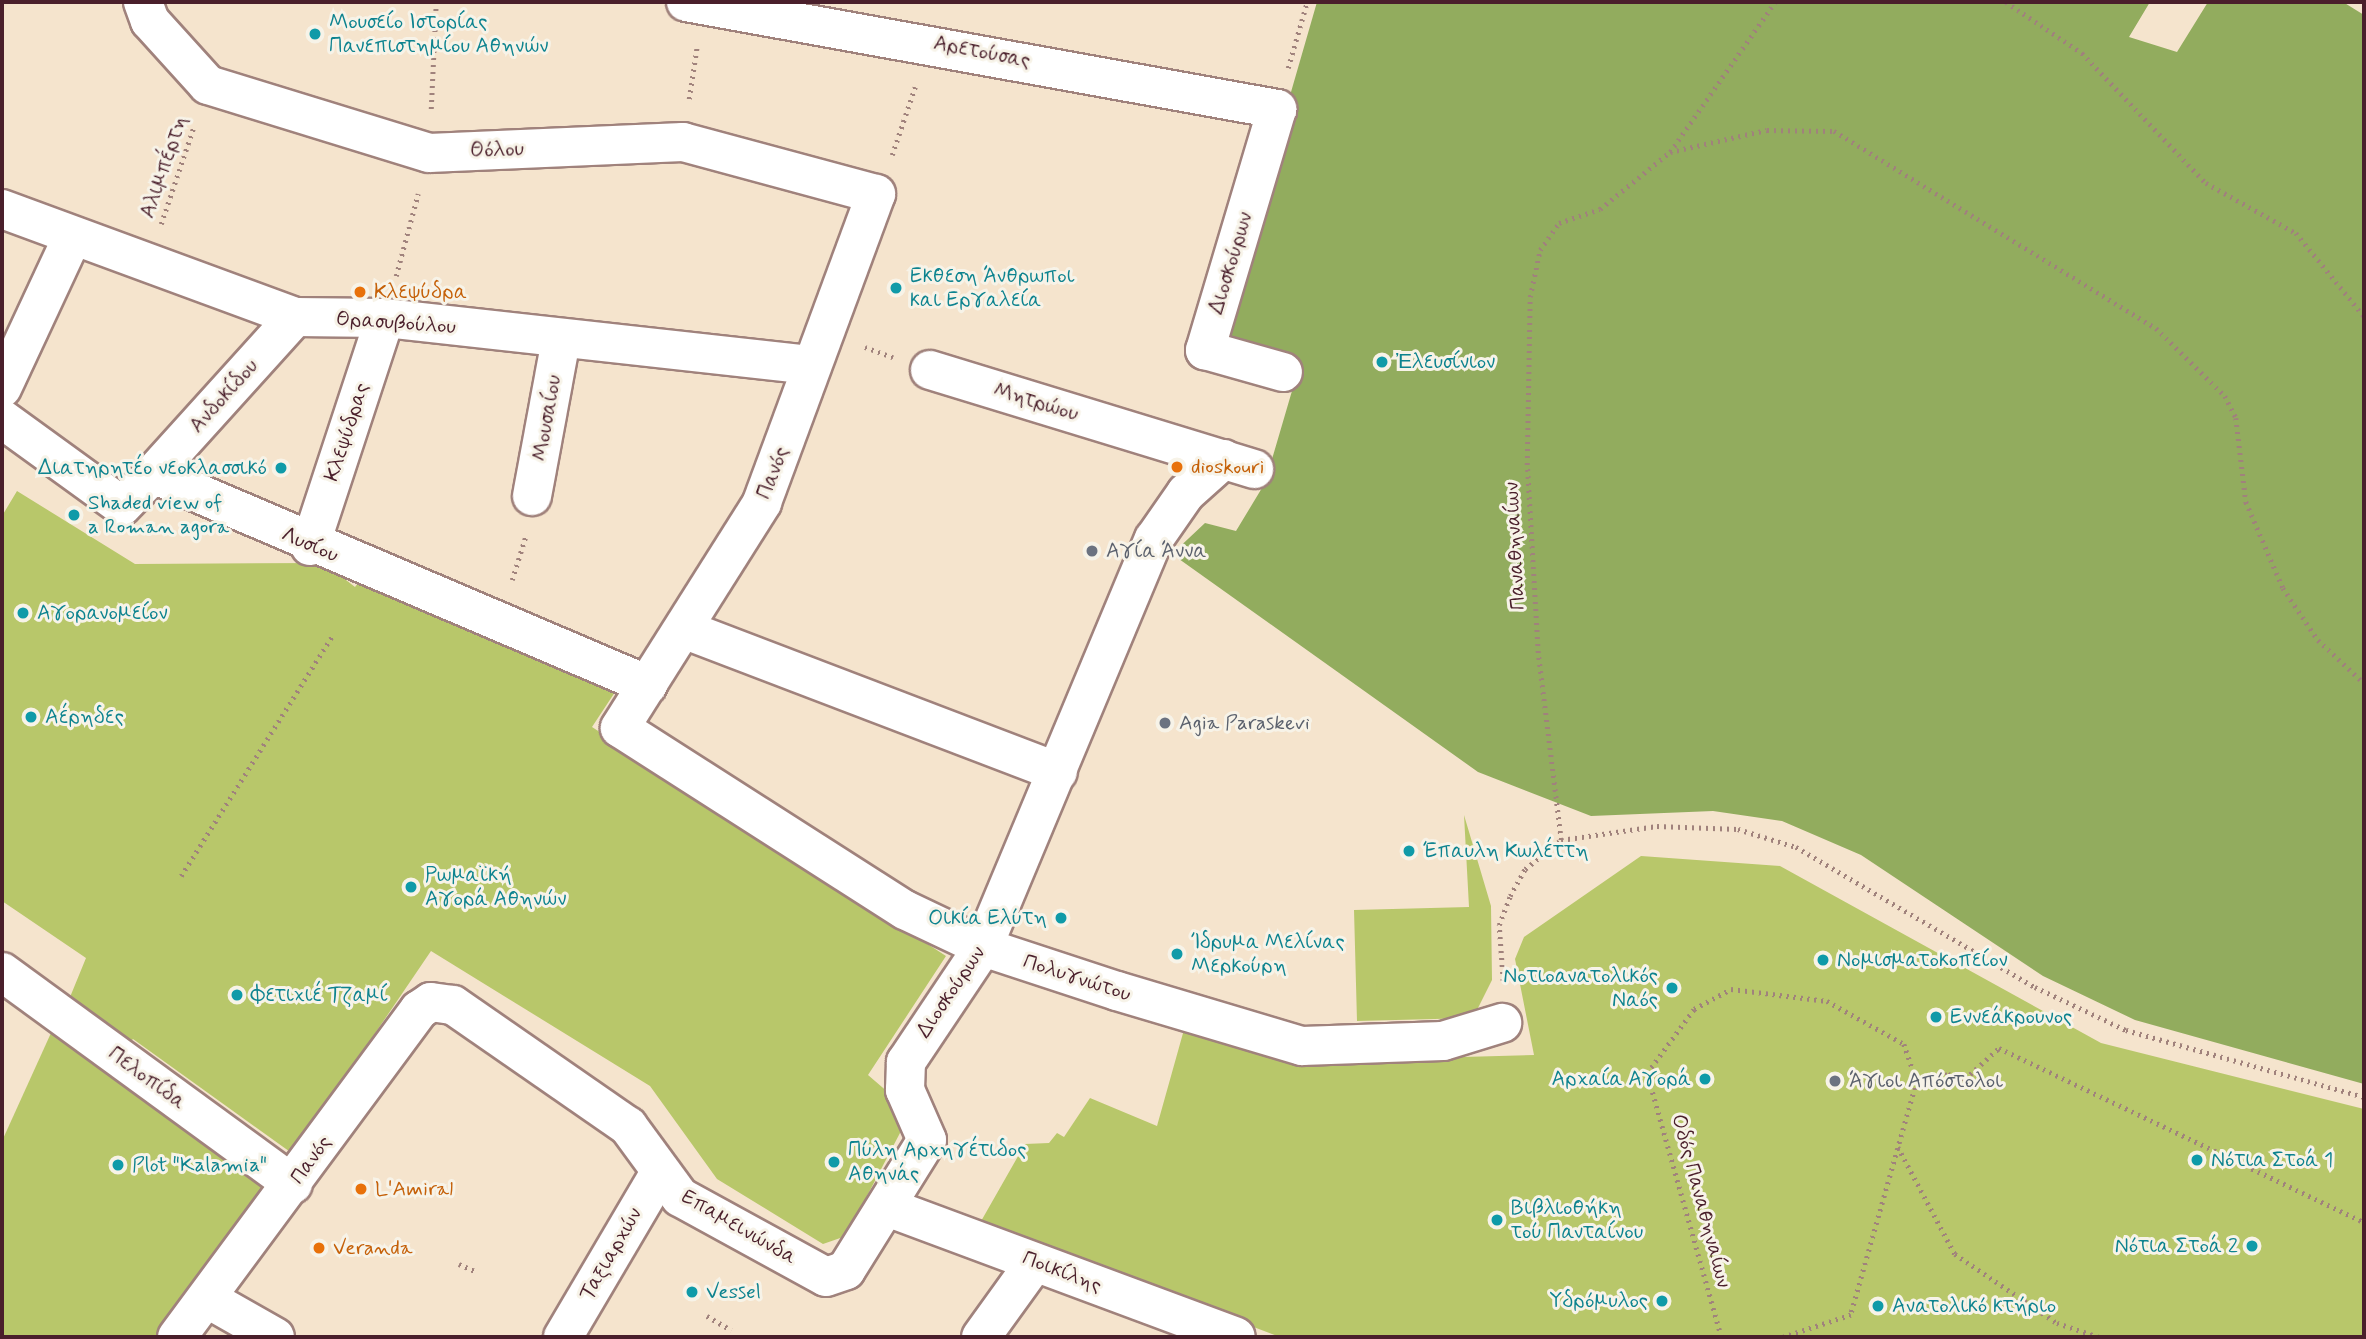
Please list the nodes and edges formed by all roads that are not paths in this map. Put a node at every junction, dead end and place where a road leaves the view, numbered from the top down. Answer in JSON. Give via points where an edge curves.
{"nodes":[{"id":1,"x":695,"y":3,"type":"edge"},
{"id":2,"x":146,"y":11,"type":"edge"},
{"id":3,"x":1276,"y":110,"type":"joint"},
{"id":4,"x":876,"y":194,"type":"joint"},
{"id":5,"x":2,"y":209,"type":"edge"},
{"id":6,"x":72,"y":237,"type":"junction"},
{"id":7,"x":295,"y":317,"type":"junction"},
{"id":8,"x":385,"y":318,"type":"junction"},
{"id":9,"x":561,"y":340,"type":"junction"},
{"id":10,"x":814,"y":348,"type":"junction"},
{"id":11,"x":930,"y":370,"type":"road end"},
{"id":12,"x":1283,"y":372,"type":"dead end"},
{"id":13,"x":2,"y":388,"type":"edge"},
{"id":14,"x":5,"y":429,"type":"edge"},
{"id":15,"x":1239,"y":464,"type":"joint"},
{"id":16,"x":153,"y":474,"type":"junction"},
{"id":17,"x":530,"y":512,"type":"road end"},
{"id":18,"x":310,"y":546,"type":"junction"},
{"id":19,"x":686,"y":630,"type":"junction"},
{"id":20,"x":648,"y":685,"type":"junction"},
{"id":21,"x":620,"y":728,"type":"joint"},
{"id":22,"x":1058,"y":772,"type":"junction"},
{"id":23,"x":983,"y":947,"type":"junction"},
{"id":24,"x":2,"y":972,"type":"edge"},
{"id":25,"x":453,"y":1006,"type":"joint"},
{"id":26,"x":1503,"y":1023,"type":"road end"},
{"id":27,"x":660,"y":1172,"type":"junction"},
{"id":28,"x":293,"y":1184,"type":"junction"},
{"id":29,"x":887,"y":1207,"type":"junction"},
{"id":30,"x":1035,"y":1262,"type":"junction"},
{"id":31,"x":208,"y":1299,"type":"junction"},
{"id":32,"x":177,"y":1337,"type":"edge"},
{"id":33,"x":275,"y":1337,"type":"edge"},
{"id":34,"x":563,"y":1337,"type":"edge"},
{"id":35,"x":981,"y":1337,"type":"edge"},
{"id":36,"x":1236,"y":1337,"type":"edge"}],
"edges":[{"from":1,"to":3,"type":"street","name":"Αρετούσας","via":[[930,42]]},
{"from":2,"to":4,"type":"street","name":"Θόλου","via":[[208,85],[429,153],[683,142]]},
{"from":3,"to":12,"type":"street","name":"Διοσκούρων","via":[[1205,350]]},
{"from":4,"to":10,"type":"street","name":"Πανός"},
{"from":5,"to":6,"type":"street","name":"Θρασυβούλου"},
{"from":6,"to":7,"type":"street","name":"Θρασυβούλου","via":[[149,259]]},
{"from":6,"to":13,"type":"street"},
{"from":7,"to":8,"type":"street","name":"Θρασυβούλου"},
{"from":7,"to":16,"type":"street","name":"Ανδοκίδου"},
{"from":8,"to":9,"type":"street","name":"Θρασυβούλου"},
{"from":8,"to":18,"type":"street","name":"Κλεψύδρας"},
{"from":9,"to":10,"type":"street","name":"Θρασυβούλου"},
{"from":9,"to":17,"type":"street","name":"Μουσαίου"},
{"from":10,"to":19,"type":"street","name":"Πανός","via":[[762,503]]},
{"from":11,"to":15,"type":"street","name":"Μητρώου"},
{"from":14,"to":16,"type":"street","via":[[122,506]]},
{"from":15,"to":22,"type":"street","name":"Διοσκούρων","via":[[1186,493],[1154,539]]},
{"from":16,"to":18,"type":"street","name":"Λυσίου"},
{"from":18,"to":20,"type":"street","name":"Λυσίου"},
{"from":19,"to":20,"type":"street","name":"Πανός"},
{"from":19,"to":22,"type":"street"},
{"from":20,"to":21,"type":"street","name":"Πανός"},
{"from":21,"to":23,"type":"street","name":"Πολυγνώτου","via":[[905,910]]},
{"from":22,"to":23,"type":"street","name":"Διοσκούρων"},
{"from":23,"to":26,"type":"street","name":"Πολυγνώτου","via":[[1302,1046],[1443,1041]]},
{"from":23,"to":29,"type":"street","name":"Διοσκούρων","via":[[906,1062],[905,1090],[927,1140]]},
{"from":24,"to":28,"type":"street","name":"Πελοπίδα"},
{"from":25,"to":27,"type":"street","name":"Επαμεινώνδα","via":[[628,1126]]},
{"from":25,"to":28,"type":"street","name":"Πανός","via":[[431,1002],[419,1010]]},
{"from":27,"to":29,"type":"street","name":"Επαμεινώνδα","via":[[680,1197],[826,1277],[846,1270]]},
{"from":27,"to":34,"type":"street","name":"Ταξιαρχών"},
{"from":28,"to":31,"type":"street","name":"Πανός"},
{"from":29,"to":30,"type":"street","name":"Ποικίλης"},
{"from":30,"to":35,"type":"street"},
{"from":30,"to":36,"type":"street","name":"Ποικίλης"},
{"from":31,"to":32,"type":"street","name":"Πανός"},
{"from":31,"to":33,"type":"street"}]}
